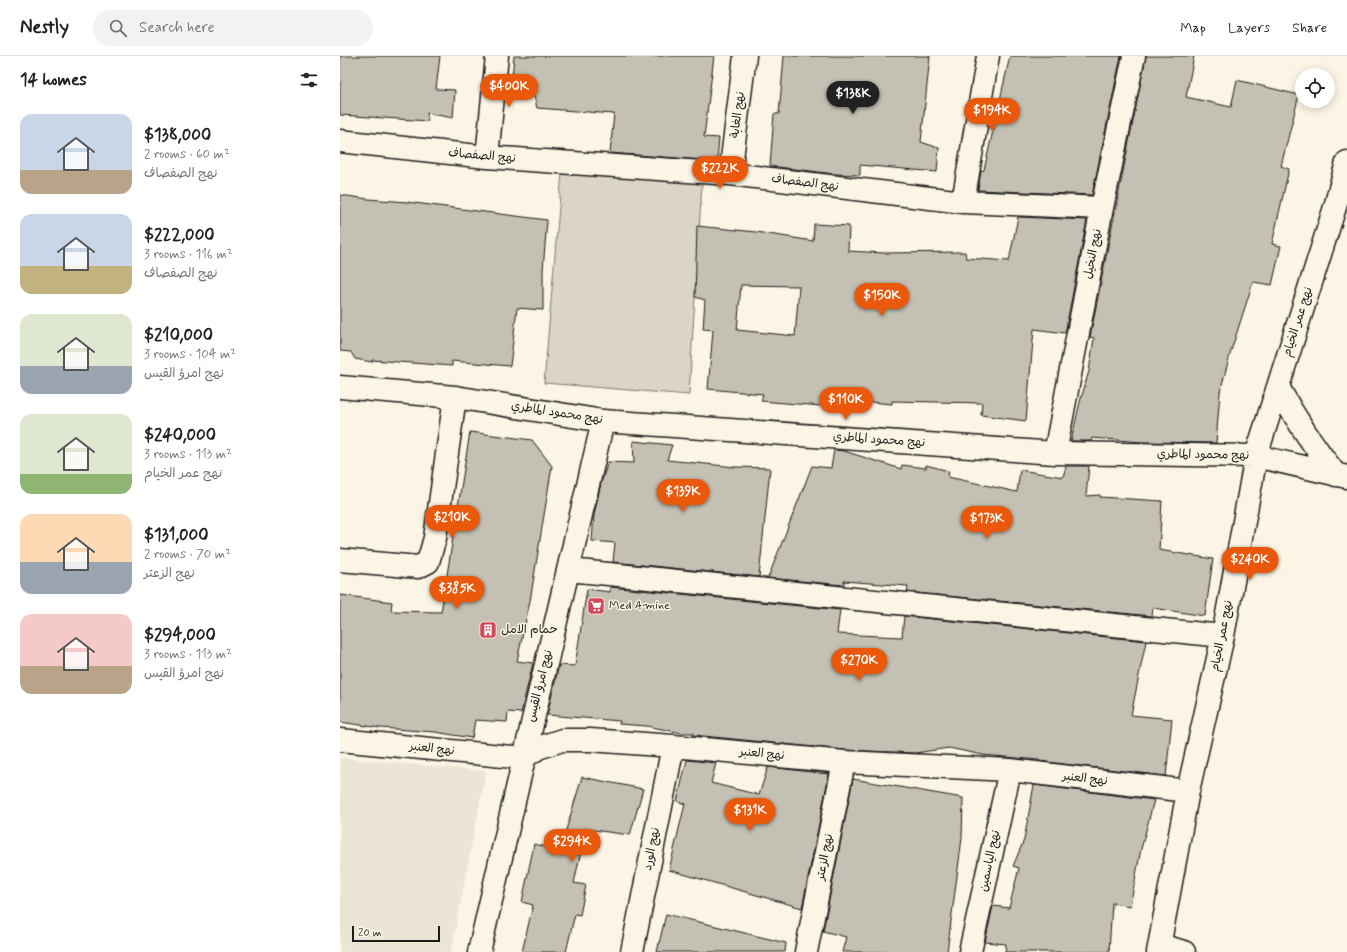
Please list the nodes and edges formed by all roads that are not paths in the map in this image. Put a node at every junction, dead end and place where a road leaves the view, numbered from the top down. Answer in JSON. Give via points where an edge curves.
{"nodes":[{"id":1,"x":497,"y":56,"type":"edge"},
{"id":2,"x":745,"y":56,"type":"edge"},
{"id":3,"x":988,"y":56,"type":"edge"},
{"id":4,"x":1134,"y":56,"type":"edge"},
{"id":5,"x":340,"y":141,"type":"edge"},
{"id":6,"x":487,"y":157,"type":"junction"},
{"id":7,"x":1347,"y":162,"type":"edge"},
{"id":8,"x":730,"y":174,"type":"junction"},
{"id":9,"x":963,"y":202,"type":"junction"},
{"id":10,"x":1102,"y":208,"type":"junction"},
{"id":11,"x":1341,"y":209,"type":"edge"},
{"id":12,"x":340,"y":387,"type":"edge"},
{"id":13,"x":1278,"y":387,"type":"junction"},
{"id":14,"x":455,"y":397,"type":"junction"},
{"id":15,"x":603,"y":421,"type":"junction"},
{"id":16,"x":1055,"y":453,"type":"junction"},
{"id":17,"x":1256,"y":456,"type":"junction"},
{"id":18,"x":1342,"y":476,"type":"edge"},
{"id":19,"x":340,"y":560,"type":"edge"},
{"id":20,"x":569,"y":570,"type":"junction"},
{"id":21,"x":1223,"y":636,"type":"junction"},
{"id":22,"x":340,"y":740,"type":"edge"},
{"id":23,"x":673,"y":746,"type":"junction"},
{"id":24,"x":523,"y":758,"type":"junction"},
{"id":25,"x":844,"y":762,"type":"junction"},
{"id":26,"x":1010,"y":770,"type":"junction"},
{"id":27,"x":1188,"y":791,"type":"junction"},
{"id":28,"x":1159,"y":949,"type":"edge"},
{"id":29,"x":479,"y":952,"type":"edge"},
{"id":30,"x":632,"y":952,"type":"edge"},
{"id":31,"x":806,"y":952,"type":"edge"},
{"id":32,"x":970,"y":952,"type":"edge"},
{"id":33,"x":1184,"y":952,"type":"edge"}],
"edges":[{"from":1,"to":6,"type":"street"},
{"from":2,"to":8,"type":"street","name":"نهج الغابة"},
{"from":3,"to":9,"type":"street"},
{"from":4,"to":10,"type":"street","name":"نهج النخيل"},
{"from":5,"to":6,"type":"street","name":"نهج الصفصاف"},
{"from":6,"to":8,"type":"street","name":"نهج الصفصاف"},
{"from":7,"to":11,"type":"street","name":"نهج عمر الخيام"},
{"from":8,"to":9,"type":"street","name":"نهج الصفصاف"},
{"from":9,"to":10,"type":"street","name":"نهج الصفصاف"},
{"from":10,"to":16,"type":"street","name":"نهج النخيل"},
{"from":11,"to":13,"type":"street","name":"نهج عمر الخيام"},
{"from":12,"to":14,"type":"street","name":"نهج محمود الماطري"},
{"from":13,"to":17,"type":"street","name":"نهج عمر الخيام"},
{"from":13,"to":18,"type":"street","via":[[1314,447]]},
{"from":14,"to":15,"type":"street","name":"نهج محمود الماطري"},
{"from":14,"to":19,"type":"street","via":[[435,538],[428,562],[418,567]]},
{"from":15,"to":16,"type":"street","name":"نهج محمود الماطري"},
{"from":15,"to":20,"type":"street","name":"نهج امرؤ القيس"},
{"from":16,"to":17,"type":"street","name":"نهج محمود الماطري"},
{"from":17,"to":18,"type":"street","name":"نهج محمود الماطري"},
{"from":17,"to":21,"type":"street","name":"نهج عمر الخيام"},
{"from":20,"to":21,"type":"street"},
{"from":20,"to":24,"type":"street","name":"نهج امرؤ القيس"},
{"from":21,"to":27,"type":"street","name":"نهج عمر الخيام"},
{"from":22,"to":24,"type":"street","name":"نهج العنبر"},
{"from":23,"to":24,"type":"street","name":"نهج العنبر","via":[[562,740],[538,748]]},
{"from":23,"to":25,"type":"street","name":"نهج العنبر"},
{"from":23,"to":30,"type":"street","name":"نهج الورد"},
{"from":24,"to":29,"type":"street","name":"نهج امرؤ القيس"},
{"from":25,"to":26,"type":"street","name":"نهج العنبر"},
{"from":25,"to":31,"type":"street","name":"نهج الزعتر"},
{"from":26,"to":27,"type":"street","name":"نهج العنبر"},
{"from":26,"to":32,"type":"street","name":"نهج الياسمين"},
{"from":27,"to":28,"type":"street","name":"نهج عمر الخيام"},
{"from":28,"to":33,"type":"street"}]}
